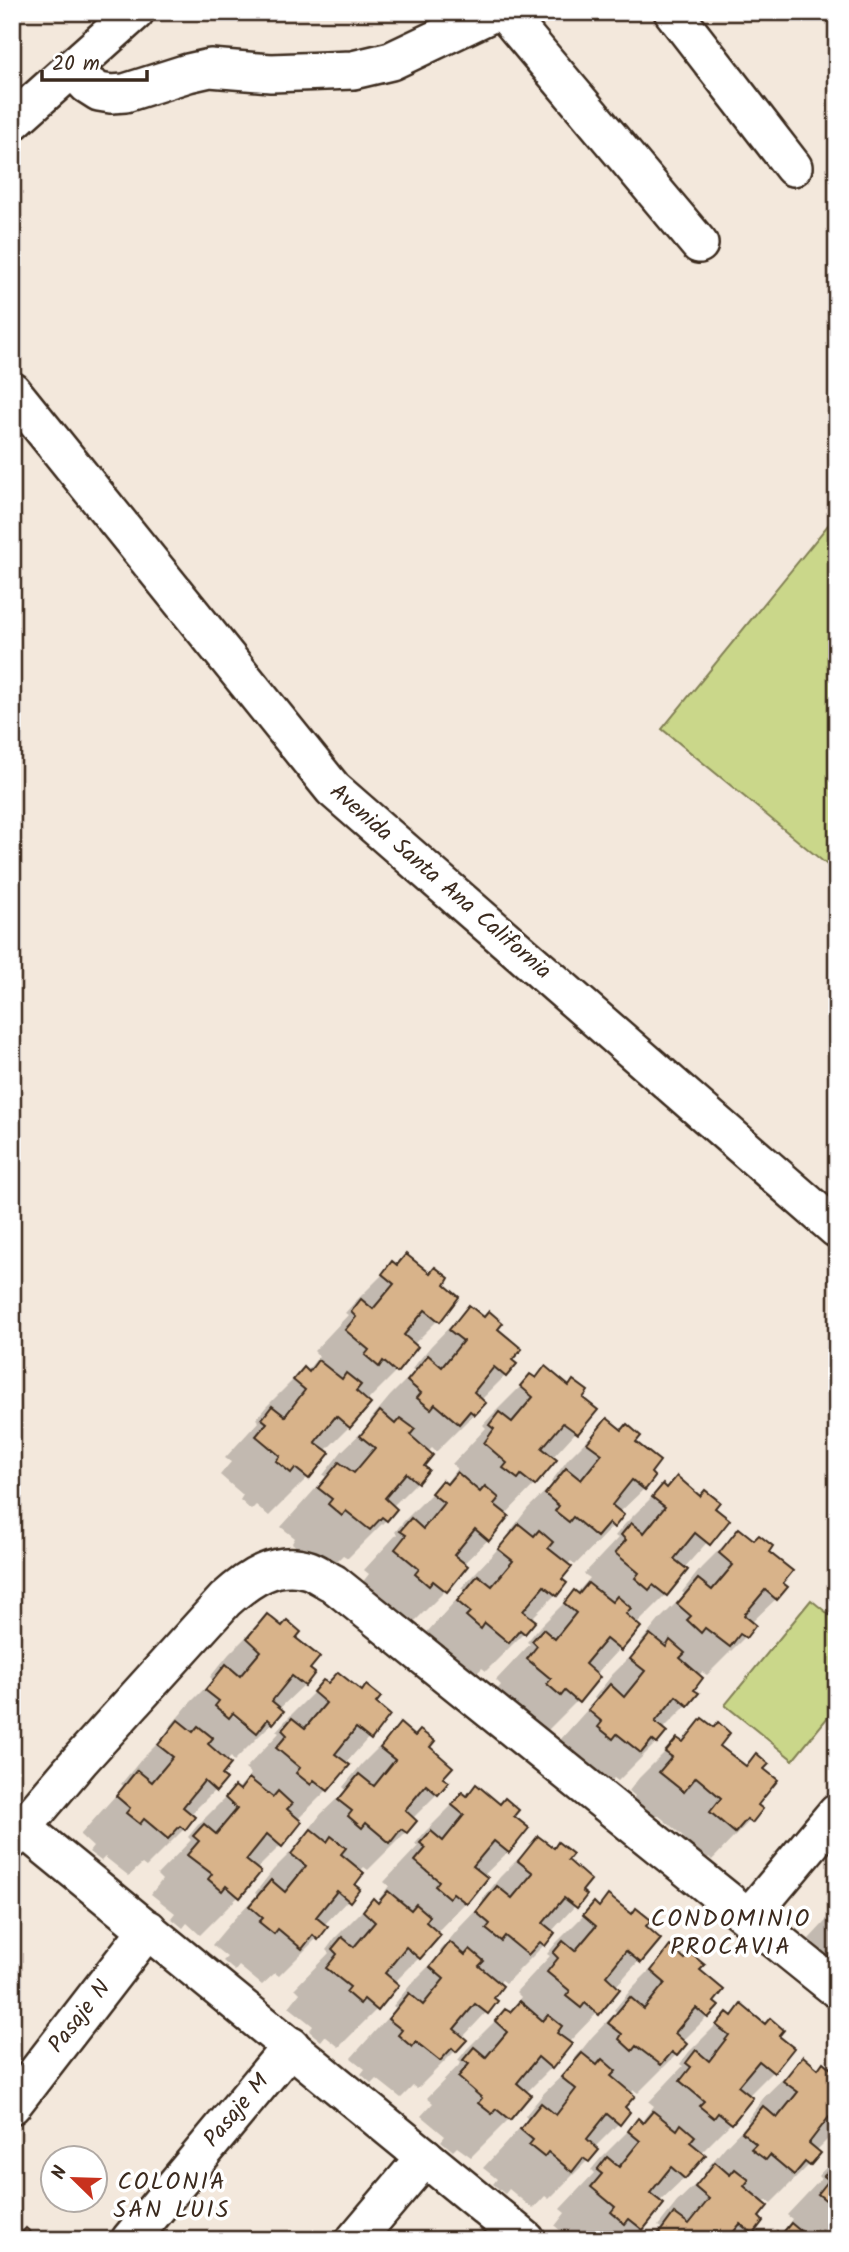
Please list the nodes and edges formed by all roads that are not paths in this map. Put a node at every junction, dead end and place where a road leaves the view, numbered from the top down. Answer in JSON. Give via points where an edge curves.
{"nodes":[{"id":1,"x":135,"y":12,"type":"edge"},
{"id":2,"x":494,"y":12,"type":"edge"},
{"id":3,"x":504,"y":12,"type":"edge"},
{"id":4,"x":673,"y":12,"type":"edge"},
{"id":5,"x":72,"y":68,"type":"junction"},
{"id":6,"x":12,"y":122,"type":"edge"},
{"id":7,"x":793,"y":167,"type":"dead end"},
{"id":8,"x":699,"y":244,"type":"dead end"},
{"id":9,"x":12,"y":391,"type":"edge"},
{"id":10,"x":837,"y":1229,"type":"edge"},
{"id":11,"x":837,"y":1812,"type":"edge"},
{"id":12,"x":16,"y":1829,"type":"edge"},
{"id":13,"x":749,"y":1917,"type":"junction"},
{"id":14,"x":148,"y":1929,"type":"junction"},
{"id":15,"x":837,"y":1989,"type":"edge"},
{"id":16,"x":291,"y":2046,"type":"junction"},
{"id":17,"x":12,"y":2105,"type":"edge"},
{"id":18,"x":425,"y":2157,"type":"junction"},
{"id":19,"x":130,"y":2240,"type":"edge"},
{"id":20,"x":355,"y":2240,"type":"edge"},
{"id":21,"x":526,"y":2240,"type":"edge"}],
"edges":[{"from":1,"to":5,"type":"street"},
{"from":2,"to":5,"type":"street","via":[[391,61],[353,70],[271,73],[210,68],[111,94],[88,85]]},
{"from":3,"to":8,"type":"street"},
{"from":4,"to":7,"type":"street"},
{"from":5,"to":6,"type":"street"},
{"from":9,"to":10,"type":"street","name":"Avenida Santa Ana California","via":[[333,789]]},
{"from":11,"to":13,"type":"street"},
{"from":12,"to":13,"type":"street","via":[[225,1600],[246,1580],[288,1566],[310,1570],[333,1583]]},
{"from":12,"to":14,"type":"street"},
{"from":13,"to":15,"type":"street"},
{"from":14,"to":16,"type":"street"},
{"from":14,"to":17,"type":"street","name":"Pasaje N"},
{"from":16,"to":18,"type":"street"},
{"from":16,"to":19,"type":"street","name":"Pasaje M"},
{"from":18,"to":20,"type":"street"},
{"from":18,"to":21,"type":"street"}]}
